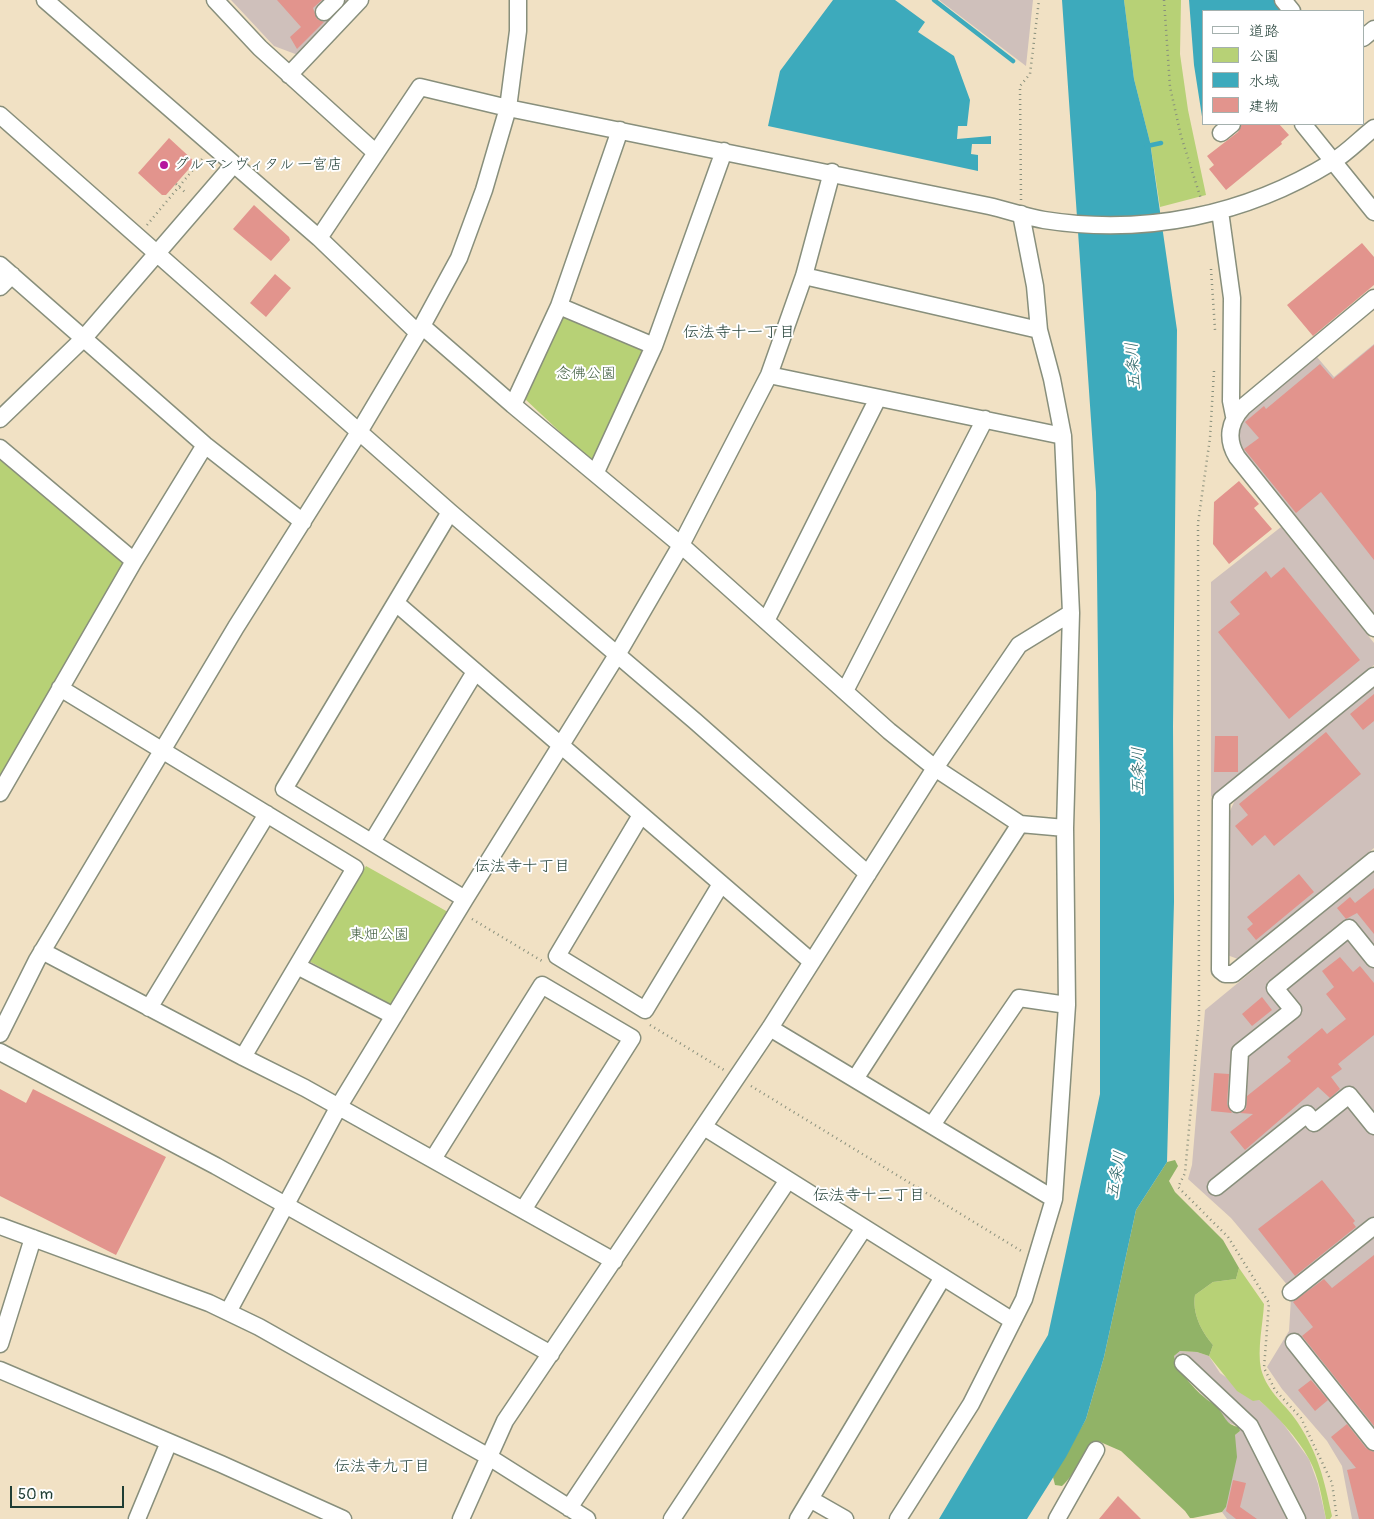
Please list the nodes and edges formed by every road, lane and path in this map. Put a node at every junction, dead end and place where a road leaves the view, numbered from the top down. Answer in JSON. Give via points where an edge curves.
{"nodes":[{"id":1,"x":46,"y":0,"type":"edge"},
{"id":2,"x":215,"y":0,"type":"edge"},
{"id":3,"x":336,"y":0,"type":"edge"},
{"id":4,"x":360,"y":0,"type":"edge"},
{"id":5,"x":518,"y":0,"type":"edge"},
{"id":6,"x":1039,"y":0,"type":"edge"},
{"id":7,"x":1164,"y":0,"type":"edge"},
{"id":8,"x":1283,"y":0,"type":"edge"},
{"id":9,"x":1291,"y":10,"type":"edge"},
{"id":10,"x":324,"y":12,"type":"dead end"},
{"id":11,"x":1374,"y":29,"type":"edge"},
{"id":12,"x":1364,"y":37,"type":"edge"},
{"id":13,"x":289,"y":75,"type":"junction"},
{"id":14,"x":508,"y":108,"type":"junction"},
{"id":15,"x":0,"y":115,"type":"edge"},
{"id":16,"x":1304,"y":125,"type":"edge"},
{"id":17,"x":1374,"y":128,"type":"edge"},
{"id":18,"x":620,"y":130,"type":"junction"},
{"id":19,"x":724,"y":150,"type":"junction"},
{"id":20,"x":376,"y":153,"type":"junction"},
{"id":21,"x":202,"y":159,"type":"dead end"},
{"id":22,"x":1334,"y":161,"type":"junction"},
{"id":23,"x":234,"y":164,"type":"junction"},
{"id":24,"x":832,"y":172,"type":"junction"},
{"id":25,"x":1374,"y":212,"type":"edge"},
{"id":26,"x":1021,"y":214,"type":"junction"},
{"id":27,"x":1207,"y":215,"type":"junction"},
{"id":28,"x":144,"y":228,"type":"dead end"},
{"id":29,"x":319,"y":238,"type":"junction"},
{"id":30,"x":156,"y":252,"type":"junction"},
{"id":31,"x":6,"y":270,"type":"edge"},
{"id":32,"x":804,"y":276,"type":"junction"},
{"id":33,"x":0,"y":287,"type":"edge"},
{"id":34,"x":1374,"y":298,"type":"edge"},
{"id":35,"x":560,"y":306,"type":"junction"},
{"id":36,"x":420,"y":330,"type":"junction"},
{"id":37,"x":1039,"y":330,"type":"junction"},
{"id":38,"x":83,"y":339,"type":"junction"},
{"id":39,"x":654,"y":346,"type":"junction"},
{"id":40,"x":769,"y":375,"type":"junction"},
{"id":41,"x":878,"y":398,"type":"junction"},
{"id":42,"x":513,"y":405,"type":"junction"},
{"id":43,"x":1234,"y":416,"type":"junction"},
{"id":44,"x":0,"y":419,"type":"edge"},
{"id":45,"x":985,"y":419,"type":"junction"},
{"id":46,"x":359,"y":432,"type":"junction"},
{"id":47,"x":1063,"y":436,"type":"junction"},
{"id":48,"x":205,"y":445,"type":"junction"},
{"id":49,"x":0,"y":448,"type":"edge"},
{"id":50,"x":596,"y":472,"type":"junction"},
{"id":51,"x":450,"y":512,"type":"junction"},
{"id":52,"x":302,"y":522,"type":"junction"},
{"id":53,"x":681,"y":545,"type":"junction"},
{"id":54,"x":134,"y":561,"type":"junction"},
{"id":55,"x":396,"y":603,"type":"junction"},
{"id":56,"x":1071,"y":613,"type":"junction"},
{"id":57,"x":766,"y":621,"type":"junction"},
{"id":58,"x":1374,"y":628,"type":"edge"},
{"id":59,"x":617,"y":655,"type":"junction"},
{"id":60,"x":475,"y":672,"type":"junction"},
{"id":61,"x":1374,"y":676,"type":"edge"},
{"id":62,"x":60,"y":688,"type":"junction"},
{"id":63,"x":845,"y":691,"type":"junction"},
{"id":64,"x":560,"y":746,"type":"junction"},
{"id":65,"x":162,"y":751,"type":"junction"},
{"id":66,"x":935,"y":768,"type":"junction"},
{"id":67,"x":0,"y":793,"type":"edge"},
{"id":68,"x":267,"y":814,"type":"junction"},
{"id":69,"x":641,"y":815,"type":"junction"},
{"id":70,"x":1020,"y":824,"type":"junction"},
{"id":71,"x":1065,"y":828,"type":"junction"},
{"id":72,"x":372,"y":842,"type":"junction"},
{"id":73,"x":1374,"y":860,"type":"edge"},
{"id":74,"x":868,"y":874,"type":"junction"},
{"id":75,"x":721,"y":884,"type":"junction"},
{"id":76,"x":465,"y":899,"type":"junction"},
{"id":77,"x":42,"y":951,"type":"junction"},
{"id":78,"x":1374,"y":959,"type":"edge"},
{"id":79,"x":812,"y":962,"type":"junction"},
{"id":80,"x":297,"y":966,"type":"junction"},
{"id":81,"x":1067,"y":1005,"type":"junction"},
{"id":82,"x":149,"y":1008,"type":"junction"},
{"id":83,"x":394,"y":1016,"type":"junction"},
{"id":84,"x":770,"y":1028,"type":"junction"},
{"id":85,"x":0,"y":1034,"type":"edge"},
{"id":86,"x":0,"y":1052,"type":"edge"},
{"id":87,"x":243,"y":1057,"type":"junction"},
{"id":88,"x":855,"y":1079,"type":"junction"},
{"id":89,"x":1237,"y":1104,"type":"dead end"},
{"id":90,"x":339,"y":1106,"type":"junction"},
{"id":91,"x":932,"y":1125,"type":"junction"},
{"id":92,"x":1374,"y":1126,"type":"edge"},
{"id":93,"x":704,"y":1127,"type":"junction"},
{"id":94,"x":434,"y":1159,"type":"junction"},
{"id":95,"x":788,"y":1180,"type":"junction"},
{"id":96,"x":1216,"y":1187,"type":"dead end"},
{"id":97,"x":1054,"y":1199,"type":"junction"},
{"id":98,"x":284,"y":1205,"type":"junction"},
{"id":99,"x":523,"y":1210,"type":"junction"},
{"id":100,"x":0,"y":1226,"type":"edge"},
{"id":101,"x":1374,"y":1226,"type":"edge"},
{"id":102,"x":864,"y":1228,"type":"junction"},
{"id":103,"x":33,"y":1238,"type":"junction"},
{"id":104,"x":614,"y":1261,"type":"junction"},
{"id":105,"x":943,"y":1277,"type":"junction"},
{"id":106,"x":1291,"y":1292,"type":"dead end"},
{"id":107,"x":228,"y":1312,"type":"junction"},
{"id":108,"x":1013,"y":1321,"type":"junction"},
{"id":109,"x":1294,"y":1342,"type":"dead end"},
{"id":110,"x":0,"y":1344,"type":"edge"},
{"id":111,"x":550,"y":1354,"type":"junction"},
{"id":112,"x":1183,"y":1363,"type":"dead end"},
{"id":113,"x":0,"y":1370,"type":"edge"},
{"id":114,"x":169,"y":1442,"type":"junction"},
{"id":115,"x":1374,"y":1442,"type":"edge"},
{"id":116,"x":1096,"y":1450,"type":"dead end"},
{"id":117,"x":489,"y":1458,"type":"junction"},
{"id":118,"x":810,"y":1499,"type":"junction"},
{"id":119,"x":570,"y":1508,"type":"junction"},
{"id":120,"x":137,"y":1519,"type":"edge"},
{"id":121,"x":343,"y":1519,"type":"edge"},
{"id":122,"x":461,"y":1519,"type":"edge"},
{"id":123,"x":587,"y":1519,"type":"edge"},
{"id":124,"x":672,"y":1519,"type":"edge"},
{"id":125,"x":798,"y":1519,"type":"edge"},
{"id":126,"x":845,"y":1519,"type":"edge"},
{"id":127,"x":898,"y":1519,"type":"edge"},
{"id":128,"x":1056,"y":1519,"type":"edge"},
{"id":129,"x":1297,"y":1519,"type":"edge"}],
"edges":[{"from":1,"to":23,"type":"street"},
{"from":2,"to":13,"type":"street"},
{"from":3,"to":10,"type":"street"},
{"from":4,"to":13,"type":"street"},
{"from":5,"to":14,"type":"street","via":[[518,31]]},
{"from":6,"to":26,"type":"path","via":[[1030,74],[1020,86]]},
{"from":7,"to":27,"type":"path","via":[[1170,86],[1181,136]]},
{"from":8,"to":9,"type":"street"},
{"from":11,"to":12,"type":"street"},
{"from":13,"to":20,"type":"street"},
{"from":14,"to":18,"type":"street"},
{"from":14,"to":20,"type":"street","via":[[420,87]]},
{"from":14,"to":36,"type":"street","via":[[484,190],[459,258]]},
{"from":15,"to":30,"type":"street"},
{"from":16,"to":22,"type":"street"},
{"from":17,"to":22,"type":"street"},
{"from":18,"to":19,"type":"street"},
{"from":18,"to":35,"type":"street"},
{"from":19,"to":24,"type":"street"},
{"from":19,"to":39,"type":"street"},
{"from":20,"to":29,"type":"street"},
{"from":21,"to":28,"type":"path"},
{"from":22,"to":25,"type":"street"},
{"from":22,"to":27,"type":"street","via":[[1244,205]]},
{"from":23,"to":29,"type":"street"},
{"from":23,"to":30,"type":"street"},
{"from":24,"to":26,"type":"street"},
{"from":24,"to":32,"type":"street"},
{"from":26,"to":27,"type":"street","via":[[1077,224],[1135,225]]},
{"from":26,"to":37,"type":"street","via":[[1035,286]]},
{"from":27,"to":43,"type":"street","via":[[1232,298],[1231,401]]},
{"from":29,"to":36,"type":"street"},
{"from":30,"to":38,"type":"street"},
{"from":30,"to":46,"type":"street"},
{"from":31,"to":33,"type":"street"},
{"from":31,"to":38,"type":"street"},
{"from":32,"to":37,"type":"street"},
{"from":32,"to":40,"type":"street"},
{"from":34,"to":43,"type":"street"},
{"from":35,"to":39,"type":"street"},
{"from":35,"to":42,"type":"street"},
{"from":36,"to":42,"type":"street"},
{"from":36,"to":46,"type":"street"},
{"from":37,"to":47,"type":"street"},
{"from":38,"to":44,"type":"street"},
{"from":38,"to":48,"type":"street"},
{"from":39,"to":50,"type":"street"},
{"from":40,"to":41,"type":"street"},
{"from":40,"to":53,"type":"street"},
{"from":41,"to":45,"type":"street"},
{"from":41,"to":57,"type":"street"},
{"from":42,"to":50,"type":"street"},
{"from":43,"to":58,"type":"street","via":[[1230,446],[1237,457]]},
{"from":45,"to":47,"type":"street"},
{"from":45,"to":63,"type":"street"},
{"from":46,"to":51,"type":"street"},
{"from":46,"to":52,"type":"street"},
{"from":47,"to":56,"type":"street"},
{"from":48,"to":52,"type":"street"},
{"from":48,"to":54,"type":"street"},
{"from":49,"to":54,"type":"street"},
{"from":50,"to":53,"type":"street"},
{"from":51,"to":55,"type":"street"},
{"from":51,"to":59,"type":"street"},
{"from":52,"to":65,"type":"street"},
{"from":53,"to":57,"type":"street"},
{"from":53,"to":59,"type":"street"},
{"from":54,"to":62,"type":"street"},
{"from":55,"to":60,"type":"street"},
{"from":55,"to":72,"type":"street","via":[[284,789]]},
{"from":56,"to":66,"type":"street","via":[[1019,645]]},
{"from":56,"to":71,"type":"street"},
{"from":57,"to":63,"type":"street"},
{"from":59,"to":64,"type":"street"},
{"from":59,"to":74,"type":"street"},
{"from":60,"to":64,"type":"street"},
{"from":60,"to":72,"type":"street"},
{"from":61,"to":73,"type":"street","via":[[1221,800],[1220,970],[1233,974]]},
{"from":62,"to":65,"type":"street"},
{"from":62,"to":67,"type":"street"},
{"from":63,"to":66,"type":"street"},
{"from":64,"to":69,"type":"street"},
{"from":64,"to":76,"type":"street"},
{"from":65,"to":68,"type":"street"},
{"from":65,"to":77,"type":"street"},
{"from":66,"to":70,"type":"street"},
{"from":66,"to":74,"type":"street"},
{"from":68,"to":80,"type":"street","via":[[355,868]]},
{"from":68,"to":82,"type":"street"},
{"from":69,"to":75,"type":"street"},
{"from":69,"to":75,"type":"street","via":[[557,956],[645,1010]]},
{"from":70,"to":71,"type":"street"},
{"from":70,"to":88,"type":"street"},
{"from":71,"to":81,"type":"street"},
{"from":72,"to":76,"type":"street"},
{"from":74,"to":79,"type":"street"},
{"from":75,"to":79,"type":"street"},
{"from":76,"to":83,"type":"street"},
{"from":77,"to":82,"type":"street"},
{"from":77,"to":85,"type":"street"},
{"from":78,"to":89,"type":"street","via":[[1349,928],[1275,988],[1293,1010],[1240,1052]]},
{"from":79,"to":84,"type":"street"},
{"from":80,"to":83,"type":"street"},
{"from":80,"to":87,"type":"street"},
{"from":81,"to":91,"type":"street","via":[[1019,998]]},
{"from":81,"to":97,"type":"street"},
{"from":82,"to":87,"type":"street"},
{"from":83,"to":90,"type":"street"},
{"from":84,"to":88,"type":"street"},
{"from":84,"to":93,"type":"street"},
{"from":86,"to":98,"type":"street"},
{"from":87,"to":90,"type":"street"},
{"from":88,"to":91,"type":"street"},
{"from":90,"to":94,"type":"street"},
{"from":90,"to":98,"type":"street"},
{"from":91,"to":97,"type":"street"},
{"from":92,"to":96,"type":"street","via":[[1349,1095],[1314,1123],[1307,1114]]},
{"from":93,"to":95,"type":"street"},
{"from":93,"to":104,"type":"street"},
{"from":94,"to":99,"type":"street"},
{"from":94,"to":99,"type":"street","via":[[542,984],[632,1038]]},
{"from":95,"to":102,"type":"street"},
{"from":95,"to":119,"type":"street"},
{"from":97,"to":108,"type":"street","via":[[1035,1269]]},
{"from":98,"to":107,"type":"street"},
{"from":98,"to":111,"type":"street"},
{"from":99,"to":104,"type":"street"},
{"from":100,"to":103,"type":"street"},
{"from":101,"to":106,"type":"street"},
{"from":102,"to":105,"type":"street"},
{"from":102,"to":124,"type":"street"},
{"from":103,"to":107,"type":"street"},
{"from":103,"to":110,"type":"street"},
{"from":104,"to":111,"type":"street"},
{"from":105,"to":108,"type":"street"},
{"from":105,"to":118,"type":"street"},
{"from":107,"to":117,"type":"street"},
{"from":108,"to":127,"type":"street","via":[[971,1404]]},
{"from":109,"to":115,"type":"street"},
{"from":111,"to":117,"type":"street","via":[[505,1421]]},
{"from":112,"to":129,"type":"street","via":[[1250,1426]]},
{"from":113,"to":114,"type":"street"},
{"from":114,"to":120,"type":"street"},
{"from":114,"to":121,"type":"street"},
{"from":116,"to":128,"type":"street"},
{"from":117,"to":119,"type":"street"},
{"from":117,"to":122,"type":"street"},
{"from":118,"to":125,"type":"street"},
{"from":118,"to":126,"type":"street"},
{"from":119,"to":123,"type":"street"}]}
